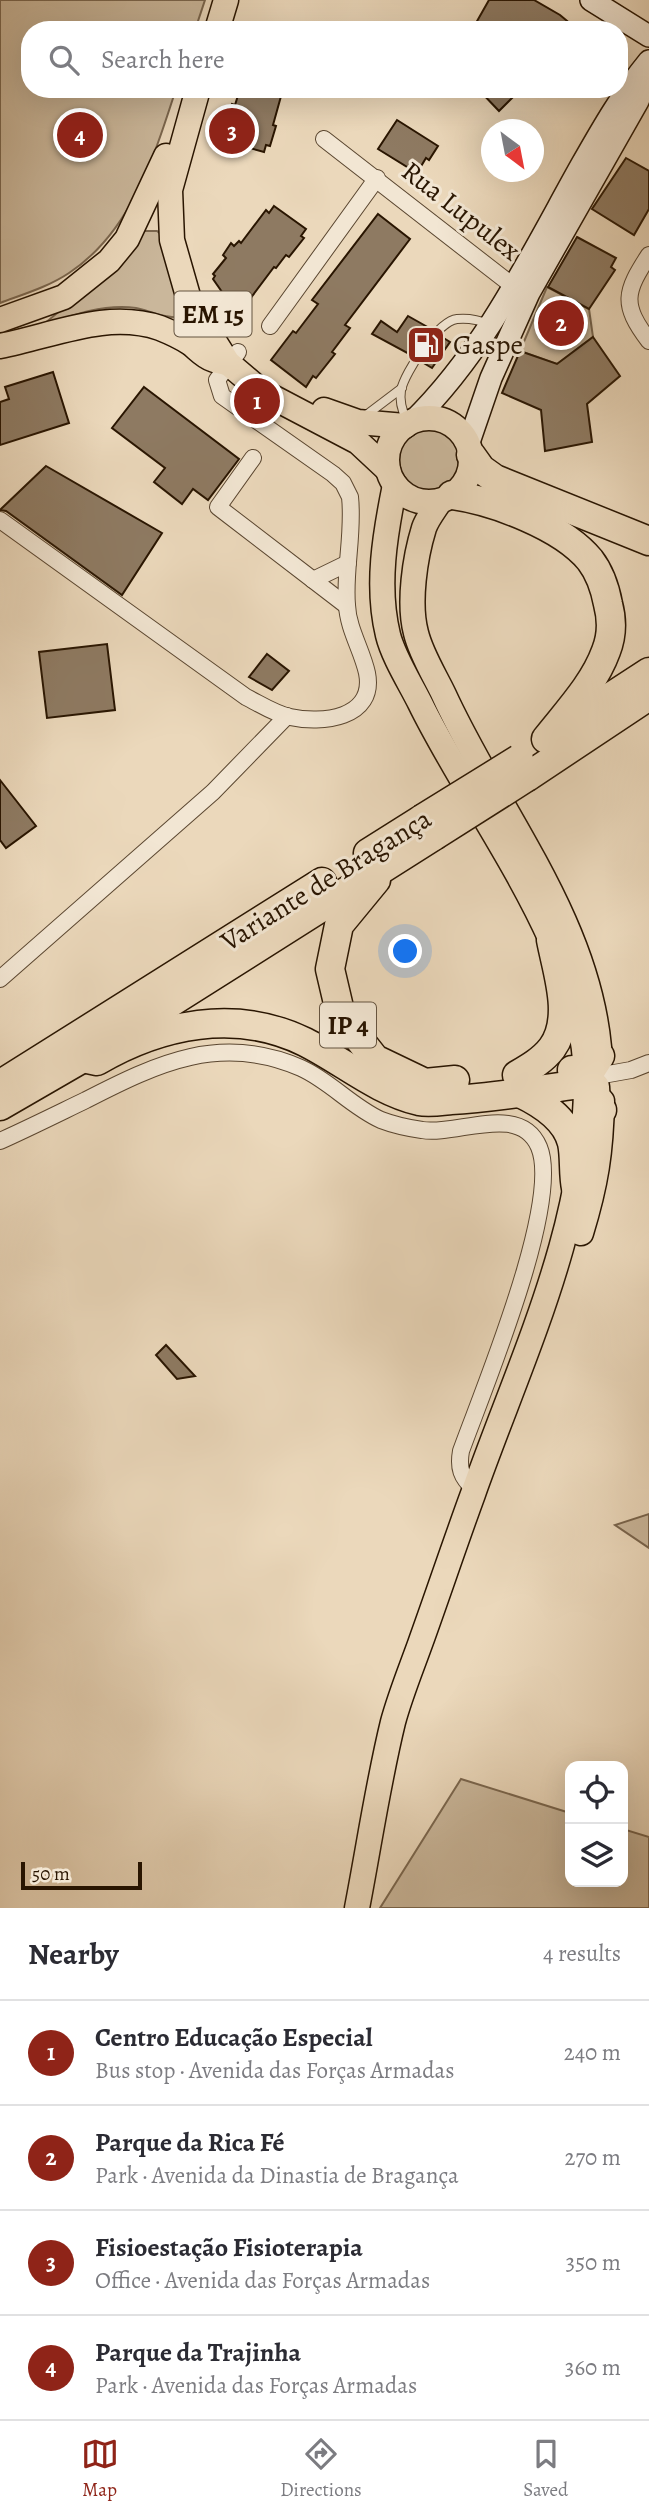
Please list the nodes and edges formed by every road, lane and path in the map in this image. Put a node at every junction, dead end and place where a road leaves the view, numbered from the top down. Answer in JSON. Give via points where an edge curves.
{"nodes":[{"id":1,"x":226,"y":0,"type":"edge"},
{"id":2,"x":241,"y":0,"type":"edge"},
{"id":3,"x":591,"y":0,"type":"edge"},
{"id":4,"x":220,"y":21,"type":"edge"},
{"id":5,"x":235,"y":21,"type":"edge"},
{"id":6,"x":625,"y":21,"type":"edge"},
{"id":7,"x":628,"y":23,"type":"edge"},
{"id":8,"x":649,"y":36,"type":"edge"},
{"id":9,"x":649,"y":61,"type":"edge"},
{"id":10,"x":649,"y":76,"type":"edge"},
{"id":11,"x":628,"y":87,"type":"edge"},
{"id":12,"x":195,"y":98,"type":"edge"},
{"id":13,"x":211,"y":98,"type":"edge"},
{"id":14,"x":621,"y":98,"type":"edge"},
{"id":15,"x":186,"y":128,"type":"junction"},
{"id":16,"x":324,"y":139,"type":"dead end"},
{"id":17,"x":377,"y":178,"type":"junction"},
{"id":18,"x":130,"y":234,"type":"junction"},
{"id":19,"x":179,"y":234,"type":"junction"},
{"id":20,"x":649,"y":255,"type":"edge"},
{"id":21,"x":513,"y":286,"type":"junction"},
{"id":22,"x":64,"y":297,"type":"junction"},
{"id":23,"x":199,"y":303,"type":"junction"},
{"id":24,"x":0,"y":320,"type":"edge"},
{"id":25,"x":489,"y":324,"type":"junction"},
{"id":26,"x":270,"y":326,"type":"dead end"},
{"id":27,"x":163,"y":329,"type":"junction"},
{"id":28,"x":0,"y":330,"type":"edge"},
{"id":29,"x":649,"y":341,"type":"edge"},
{"id":30,"x":0,"y":346,"type":"edge"},
{"id":31,"x":233,"y":358,"type":"junction"},
{"id":32,"x":401,"y":388,"type":"junction"},
{"id":33,"x":481,"y":404,"type":"junction"},
{"id":34,"x":358,"y":422,"type":"junction"},
{"id":35,"x":408,"y":424,"type":"junction"},
{"id":36,"x":469,"y":450,"type":"junction"},
{"id":37,"x":253,"y":458,"type":"dead end"},
{"id":38,"x":392,"y":478,"type":"junction"},
{"id":39,"x":446,"y":498,"type":"junction"},
{"id":40,"x":0,"y":520,"type":"edge"},
{"id":41,"x":649,"y":541,"type":"edge"},
{"id":42,"x":348,"y":563,"type":"junction"},
{"id":43,"x":313,"y":580,"type":"junction"},
{"id":44,"x":346,"y":606,"type":"junction"},
{"id":45,"x":649,"y":672,"type":"edge"},
{"id":46,"x":649,"y":696,"type":"edge"},
{"id":47,"x":287,"y":716,"type":"junction"},
{"id":48,"x":546,"y":739,"type":"junction"},
{"id":49,"x":523,"y":768,"type":"junction"},
{"id":50,"x":428,"y":827,"type":"junction"},
{"id":51,"x":394,"y":859,"type":"junction"},
{"id":52,"x":551,"y":940,"type":"junction"},
{"id":53,"x":0,"y":979,"type":"edge"},
{"id":54,"x":82,"y":1058,"type":"junction"},
{"id":55,"x":649,"y":1063,"type":"edge"},
{"id":56,"x":596,"y":1070,"type":"junction"},
{"id":57,"x":0,"y":1084,"type":"edge"},
{"id":58,"x":519,"y":1084,"type":"junction"},
{"id":59,"x":0,"y":1105,"type":"edge"},
{"id":60,"x":602,"y":1110,"type":"joint"},
{"id":61,"x":0,"y":1141,"type":"edge"},
{"id":62,"x":576,"y":1188,"type":"junction"},
{"id":63,"x":474,"y":1489,"type":"junction"},
{"id":64,"x":357,"y":1908,"type":"edge"}],
"edges":[{"from":1,"to":4,"type":"main road"},
{"from":2,"to":5,"type":"main road"},
{"from":3,"to":6,"type":"street"},
{"from":7,"to":8,"type":"street"},
{"from":9,"to":11,"type":"street"},
{"from":10,"to":33,"type":"street","via":[[529,293]]},
{"from":12,"to":15,"type":"main road","number":"EM 15"},
{"from":13,"to":19,"type":"main road","number":"EM 15","via":[[187,175]]},
{"from":14,"to":21,"type":"street"},
{"from":15,"to":18,"type":"main road","via":[[176,135]]},
{"from":15,"to":19,"type":"main road","number":"EM 15","via":[[170,190]]},
{"from":16,"to":17,"type":"street","name":"Rua Lupulex"},
{"from":17,"to":21,"type":"street","name":"Rua Lupulex"},
{"from":17,"to":26,"type":"street","name":"Rua Lupulex"},
{"from":18,"to":19,"type":"main road","via":[[159,225]]},
{"from":18,"to":22,"type":"main road","via":[[109,261]]},
{"from":19,"to":23,"type":"main road","number":"EM 15","via":[[180,272]]},
{"from":20,"to":29,"type":"street","via":[[631,283],[629,305]]},
{"from":21,"to":25,"type":"street"},
{"from":22,"to":24,"type":"main road"},
{"from":22,"to":28,"type":"street","via":[[38,319]]},
{"from":23,"to":27,"type":"main road","via":[[182,323]]},
{"from":23,"to":31,"type":"main road","number":"EM 15"},
{"from":25,"to":32,"type":"lane","via":[[454,319],[435,332]]},
{"from":25,"to":33,"type":"street","via":[[496,339],[480,381]]},
{"from":25,"to":35,"type":"street","via":[[441,393]]},
{"from":27,"to":30,"type":"main road","via":[[137,321],[111,321]]},
{"from":27,"to":31,"type":"main road","via":[[210,359]]},
{"from":31,"to":34,"type":"main road","number":"EM 15","via":[[279,389]]},
{"from":31,"to":38,"type":"main road","number":"EM 15","via":[[261,391],[358,442]]},
{"from":31,"to":42,"type":"street","via":[[217,380],[222,396],[343,483],[351,506]]},
{"from":32,"to":34,"type":"lane"},
{"from":32,"to":35,"type":"lane","via":[[400,407]]},
{"from":33,"to":36,"type":"street"},
{"from":34,"to":35,"type":"main road","number":"EM 15"},
{"from":35,"to":36,"type":"main road","number":"EM 15","via":[[439,419],[461,433]]},
{"from":35,"to":38,"type":"main road","via":[[390,445],[387,457]]},
{"from":36,"to":39,"type":"main road","via":[[467,478]]},
{"from":36,"to":41,"type":"highway","via":[[481,469],[495,479]]},
{"from":37,"to":43,"type":"street","via":[[218,507]]},
{"from":38,"to":39,"type":"main road","number":"EM 15","via":[[415,500]]},
{"from":38,"to":52,"type":"main road","via":[[382,579],[388,638],[439,741]]},
{"from":39,"to":48,"type":"highway","via":[[478,499],[522,514],[573,544],[589,559],[604,587],[612,620],[608,649],[595,676]]},
{"from":39,"to":56,"type":"main road","via":[[424,526],[412,582],[415,632],[460,730],[551,892],[576,948],[594,1010]]},
{"from":40,"to":47,"type":"street","via":[[246,697]]},
{"from":42,"to":43,"type":"street"},
{"from":42,"to":44,"type":"street"},
{"from":43,"to":44,"type":"street"},
{"from":44,"to":47,"type":"street","via":[[368,675],[360,706],[316,721]]},
{"from":45,"to":48,"type":"highway","name":"Variante de Bragança","number":"IP 4"},
{"from":46,"to":49,"type":"highway","name":"Variante de Bragança","number":"IP 4"},
{"from":47,"to":53,"type":"street","via":[[213,792]]},
{"from":48,"to":49,"type":"highway","name":"Variante de Bragança","number":"IP 4"},
{"from":49,"to":50,"type":"highway","name":"Variante de Bragança","number":"IP 4","bridge":true},
{"from":50,"to":51,"type":"highway","name":"Variante de Bragança","number":"IP 4"},
{"from":50,"to":57,"type":"highway","name":"Variante de Bragança","number":"IP 4"},
{"from":51,"to":54,"type":"highway","name":"Variante de Bragança","number":"IP 4"},
{"from":51,"to":58,"type":"highway","number":"IP 4","via":[[339,925],[330,969],[341,1016],[375,1059],[425,1083]]},
{"from":52,"to":56,"type":"main road"},
{"from":52,"to":58,"type":"highway","via":[[562,998],[561,1026],[552,1047]]},
{"from":54,"to":58,"type":"highway","via":[[97,1061],[161,1031],[207,1023],[260,1026],[303,1041],[388,1091],[422,1102]]},
{"from":54,"to":59,"type":"highway","name":"Variante de Bragança","number":"IP 4"},
{"from":55,"to":56,"type":"street","via":[[631,1070]]},
{"from":56,"to":58,"type":"highway","number":"IP 4","via":[[573,1069]]},
{"from":56,"to":60,"type":"highway","via":[[596,1103]]},
{"from":56,"to":62,"type":"main road"},
{"from":58,"to":62,"type":"highway","via":[[563,1126],[572,1143]]},
{"from":60,"to":63,"type":"main road","via":[[594,1193],[574,1257],[524,1390]]},
{"from":61,"to":63,"type":"street","via":[[152,1067],[207,1052],[285,1061],[381,1119],[404,1127],[440,1131],[509,1123],[527,1132],[538,1144],[544,1178],[515,1302],[461,1451],[463,1476]]},
{"from":62,"to":63,"type":"main road","via":[[562,1252]]},
{"from":63,"to":64,"type":"main road","via":[[394,1720]]}]}
